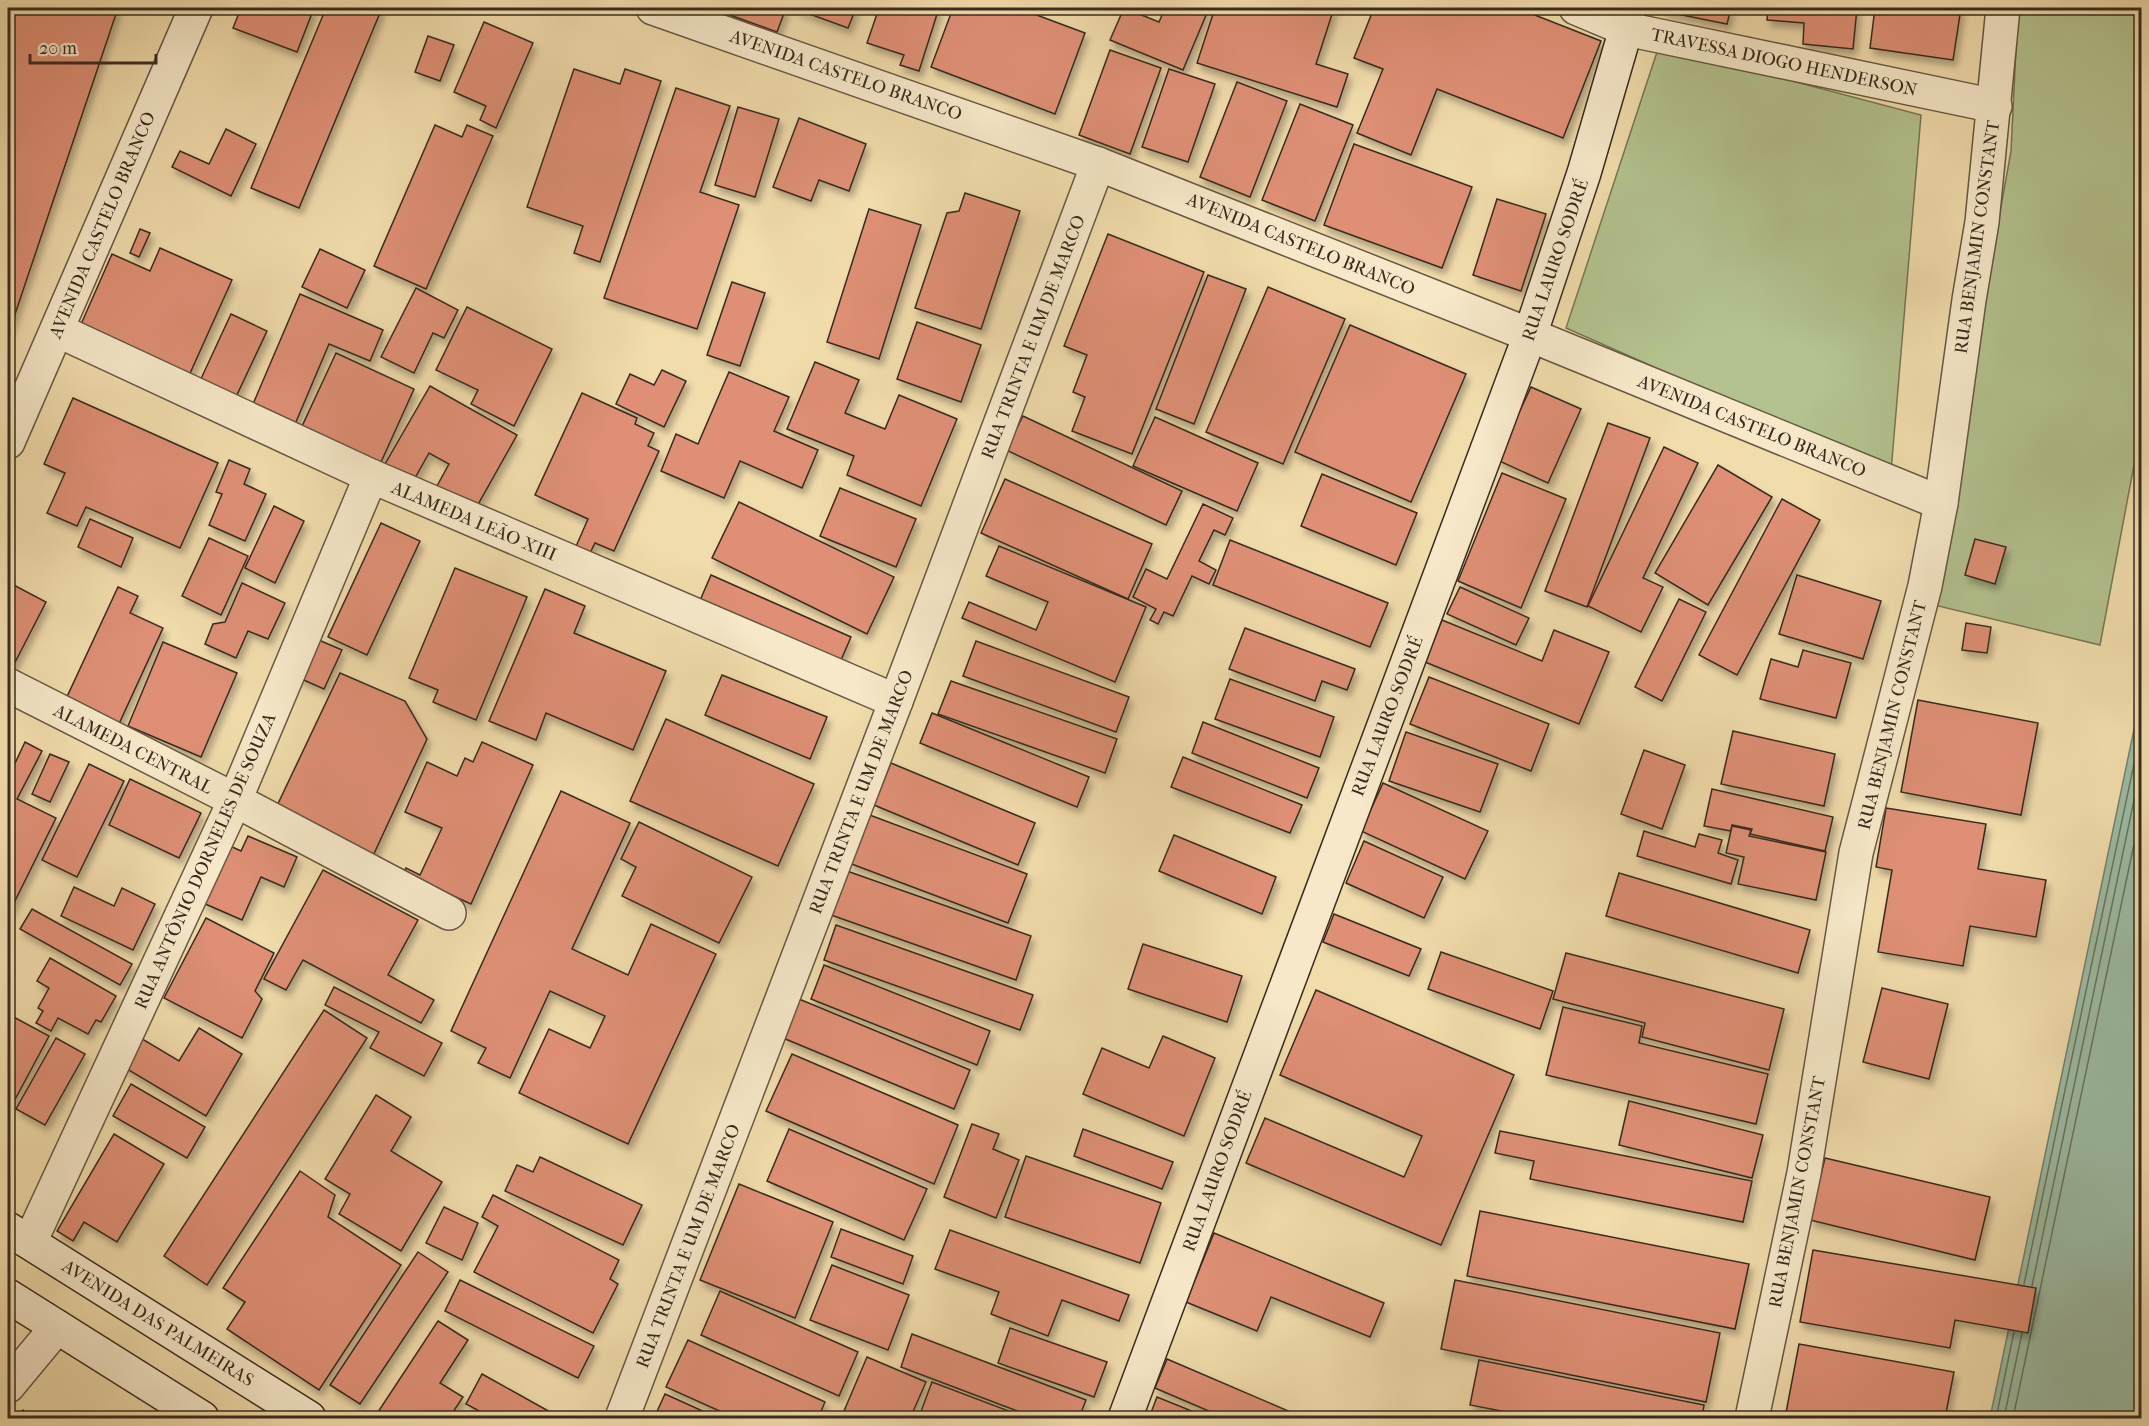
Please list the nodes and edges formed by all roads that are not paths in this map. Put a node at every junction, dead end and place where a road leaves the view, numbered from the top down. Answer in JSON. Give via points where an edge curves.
{"nodes":[{"id":1,"x":196,"y":8,"type":"edge"},
{"id":2,"x":653,"y":8,"type":"edge"},
{"id":3,"x":1576,"y":8,"type":"edge"},
{"id":4,"x":2003,"y":8,"type":"edge"},
{"id":5,"x":1628,"y":18,"type":"edge"},
{"id":6,"x":1995,"y":106,"type":"junction"},
{"id":7,"x":1098,"y":164,"type":"junction"},
{"id":8,"x":57,"y":330,"type":"junction"},
{"id":9,"x":1530,"y":335,"type":"junction"},
{"id":10,"x":8,"y":442,"type":"edge"},
{"id":11,"x":370,"y":476,"type":"junction"},
{"id":12,"x":1941,"y":503,"type":"junction"},
{"id":13,"x":8,"y":685,"type":"edge"},
{"id":14,"x":896,"y":701,"type":"junction"},
{"id":15,"x":235,"y":800,"type":"junction"},
{"id":16,"x":449,"y":913,"type":"dead end"},
{"id":17,"x":19,"y":1235,"type":"edge"},
{"id":18,"x":8,"y":1296,"type":"edge"},
{"id":19,"x":57,"y":1327,"type":"junction"},
{"id":20,"x":8,"y":1386,"type":"edge"},
{"id":21,"x":202,"y":1419,"type":"edge"},
{"id":22,"x":309,"y":1419,"type":"edge"},
{"id":23,"x":622,"y":1419,"type":"edge"},
{"id":24,"x":1125,"y":1419,"type":"edge"},
{"id":25,"x":1752,"y":1419,"type":"edge"}],
"edges":[{"from":1,"to":8,"type":"street","name":"AVENIDA CASTELO BRANCO"},
{"from":2,"to":7,"type":"street","name":"AVENIDA CASTELO BRANCO"},
{"from":3,"to":5,"type":"street","name":"TRAVESSA DIOGO HENDERSON"},
{"from":4,"to":6,"type":"street","name":"RUA BENJAMIN CONSTANT"},
{"from":5,"to":6,"type":"street","name":"TRAVESSA DIOGO HENDERSON"},
{"from":5,"to":9,"type":"street","name":"RUA LAURO SODRÉ","via":[[1584,173]]},
{"from":6,"to":12,"type":"street","name":"RUA BENJAMIN CONSTANT"},
{"from":7,"to":9,"type":"street","name":"AVENIDA CASTELO BRANCO"},
{"from":7,"to":14,"type":"street","name":"RUA TRINTA E UM DE MARCO"},
{"from":8,"to":10,"type":"street","name":"AVENIDA CASTELO BRANCO"},
{"from":8,"to":11,"type":"street","name":"ALAMEDA LEÃO XIII"},
{"from":9,"to":12,"type":"street","name":"AVENIDA CASTELO BRANCO"},
{"from":9,"to":24,"type":"street","name":"RUA LAURO SODRÉ"},
{"from":11,"to":14,"type":"street","name":"ALAMEDA LEÃO XIII"},
{"from":11,"to":15,"type":"street","name":"RUA ANTÔNIO DORNELES DE SOUZA"},
{"from":12,"to":25,"type":"street","name":"RUA BENJAMIN CONSTANT","via":[[1924,586],[1856,853],[1803,1173]]},
{"from":13,"to":15,"type":"street","name":"ALAMEDA CENTRAL"},
{"from":14,"to":23,"type":"street","name":"RUA TRINTA E UM DE MARCO"},
{"from":15,"to":16,"type":"street","name":"ALAMEDA CENTRAL"},
{"from":15,"to":17,"type":"street","name":"RUA ANTÔNIO DORNELES DE SOUZA"},
{"from":17,"to":22,"type":"street","name":"AVENIDA DAS PALMEIRAS"},
{"from":18,"to":19,"type":"street"},
{"from":19,"to":20,"type":"street"},
{"from":19,"to":21,"type":"street"}]}
